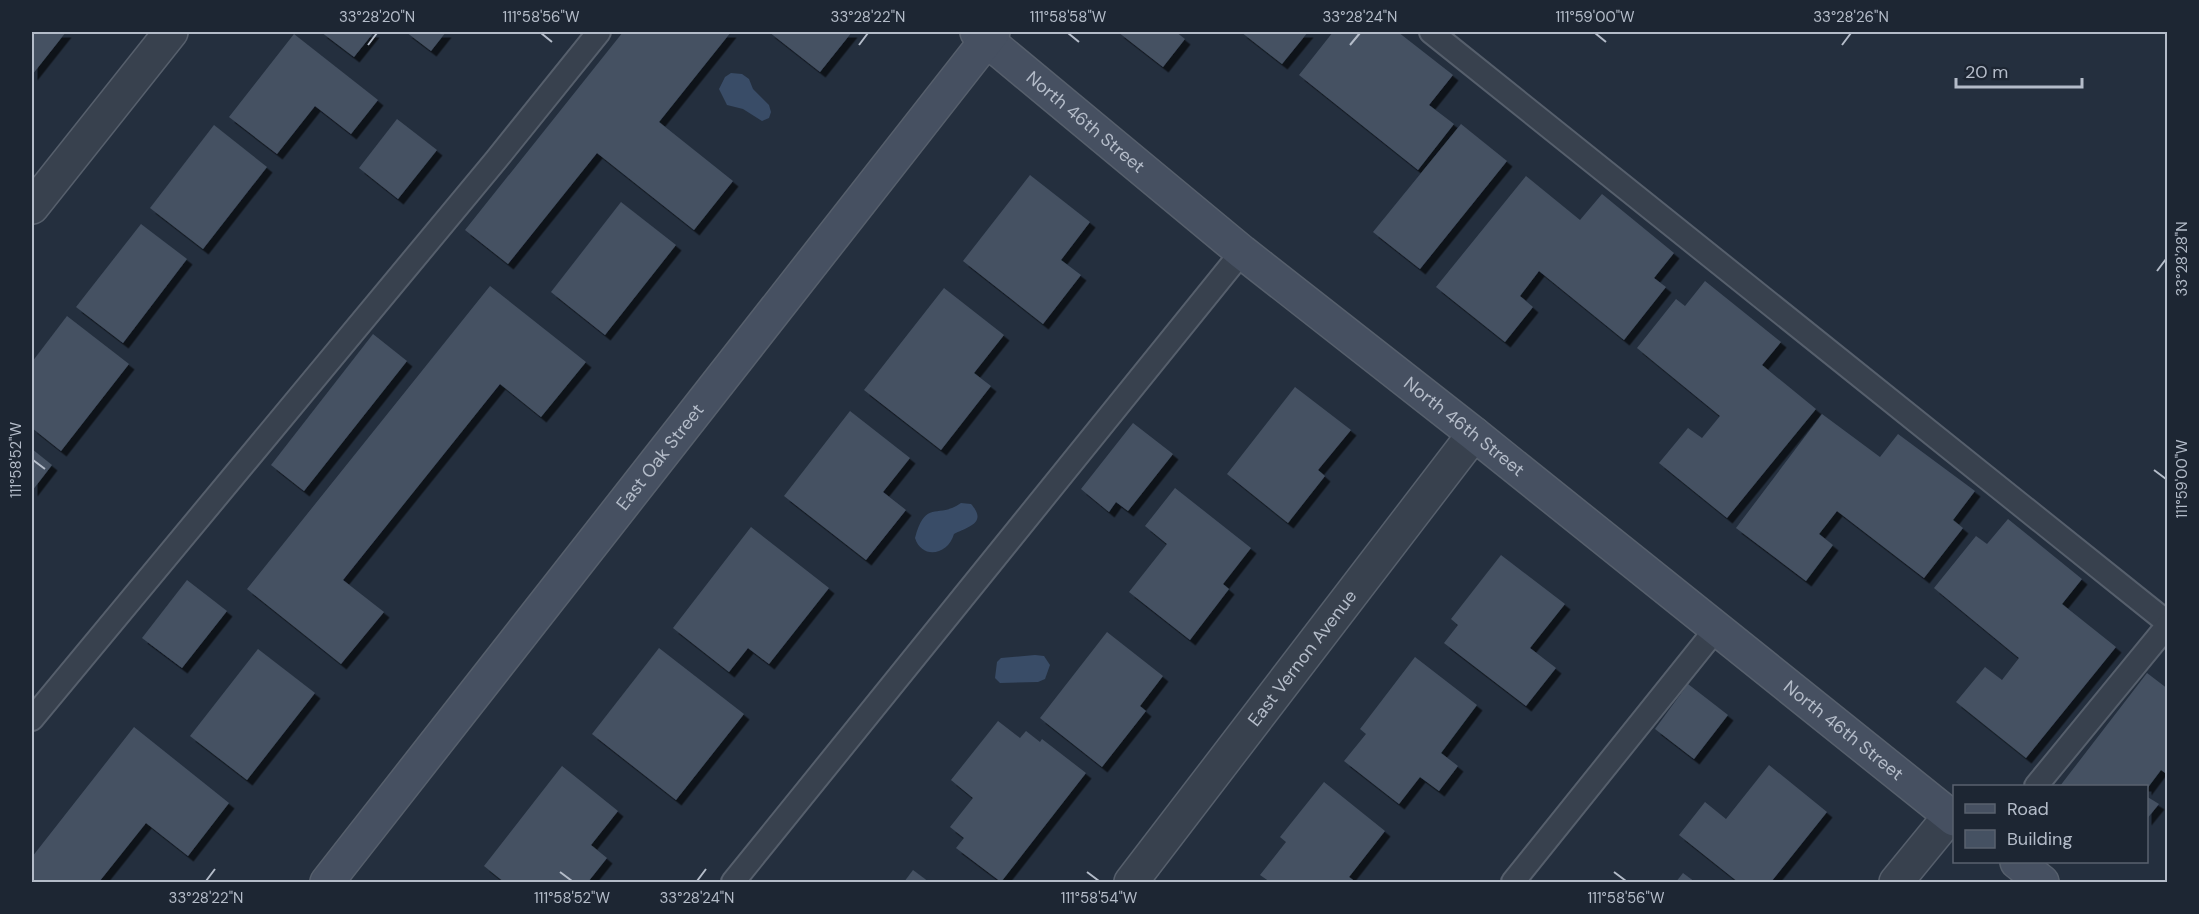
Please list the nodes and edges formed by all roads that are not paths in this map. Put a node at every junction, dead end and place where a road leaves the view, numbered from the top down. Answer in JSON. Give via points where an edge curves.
{"nodes":[{"id":1,"x":171,"y":32,"type":"edge"},
{"id":2,"x":599,"y":32,"type":"edge"},
{"id":3,"x":1431,"y":32,"type":"edge"},
{"id":4,"x":985,"y":34,"type":"edge"},
{"id":5,"x":32,"y":207,"type":"edge"},
{"id":6,"x":1242,"y":252,"type":"junction"},
{"id":7,"x":1474,"y":434,"type":"junction"},
{"id":8,"x":2168,"y":624,"type":"edge"},
{"id":9,"x":1716,"y":629,"type":"junction"},
{"id":10,"x":32,"y":719,"type":"edge"},
{"id":11,"x":2037,"y":785,"type":"edge"},
{"id":12,"x":1952,"y":817,"type":"edge"},
{"id":13,"x":2019,"y":863,"type":"edge"},
{"id":14,"x":327,"y":882,"type":"edge"},
{"id":15,"x":733,"y":882,"type":"edge"},
{"id":16,"x":1131,"y":882,"type":"edge"},
{"id":17,"x":1513,"y":882,"type":"edge"},
{"id":18,"x":1896,"y":882,"type":"edge"},
{"id":19,"x":2042,"y":882,"type":"edge"}],
"edges":[{"from":1,"to":5,"type":"street"},
{"from":2,"to":10,"type":"lane"},
{"from":3,"to":8,"type":"lane"},
{"from":4,"to":6,"type":"street","name":"North 46th Street"},
{"from":4,"to":14,"type":"street","name":"East Oak Street"},
{"from":6,"to":7,"type":"street","name":"North 46th Street"},
{"from":6,"to":15,"type":"lane"},
{"from":7,"to":9,"type":"street","name":"North 46th Street"},
{"from":7,"to":16,"type":"street","name":"East Vernon Avenue"},
{"from":8,"to":11,"type":"lane"},
{"from":9,"to":12,"type":"street","name":"North 46th Street"},
{"from":9,"to":17,"type":"lane"},
{"from":12,"to":18,"type":"street"},
{"from":13,"to":19,"type":"street"}]}
